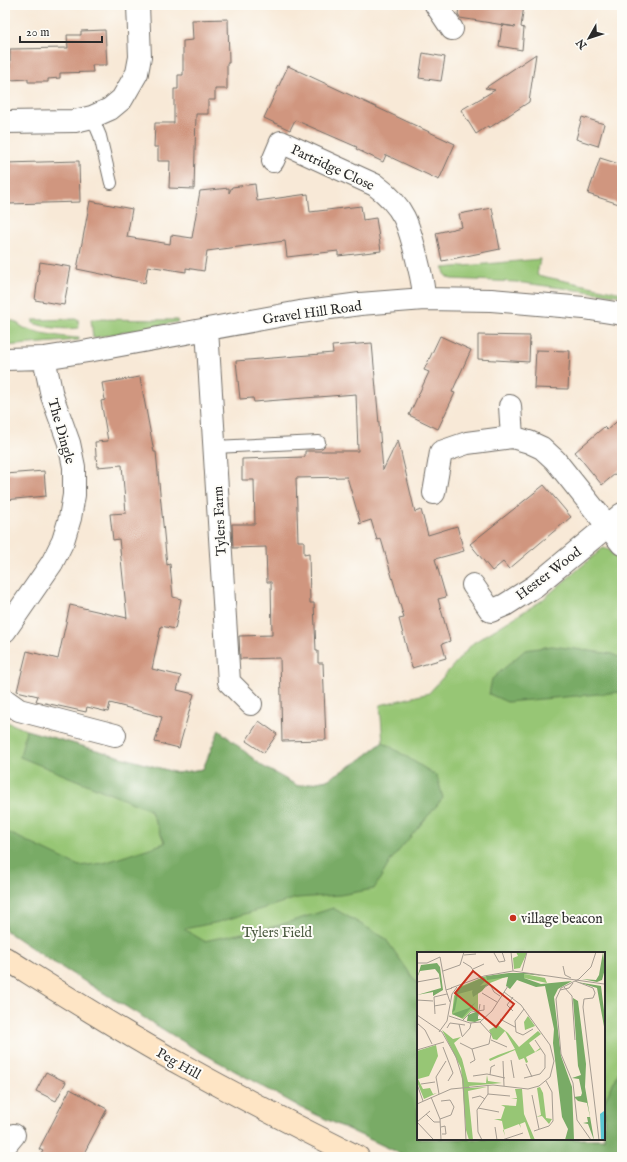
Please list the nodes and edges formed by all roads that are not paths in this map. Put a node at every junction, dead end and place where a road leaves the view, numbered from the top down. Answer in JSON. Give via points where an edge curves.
{"nodes":[{"id":1,"x":138,"y":5,"type":"edge"},
{"id":2,"x":436,"y":5,"type":"edge"},
{"id":3,"x":452,"y":28,"type":"dead end"},
{"id":4,"x":92,"y":117,"type":"junction"},
{"id":5,"x":5,"y":122,"type":"edge"},
{"id":6,"x":273,"y":161,"type":"dead end"},
{"id":7,"x":111,"y":183,"type":"dead end"},
{"id":8,"x":424,"y":299,"type":"junction"},
{"id":9,"x":622,"y":314,"type":"edge"},
{"id":10,"x":207,"y":329,"type":"junction"},
{"id":11,"x":44,"y":358,"type":"junction"},
{"id":12,"x":5,"y":359,"type":"edge"},
{"id":13,"x":510,"y":406,"type":"dead end"},
{"id":14,"x":512,"y":437,"type":"junction"},
{"id":15,"x":319,"y":442,"type":"dead end"},
{"id":16,"x":215,"y":447,"type":"junction"},
{"id":17,"x":434,"y":493,"type":"dead end"},
{"id":18,"x":615,"y":520,"type":"edge"},
{"id":19,"x":622,"y":544,"type":"edge"},
{"id":20,"x":473,"y":585,"type":"dead end"},
{"id":21,"x":5,"y":630,"type":"edge"},
{"id":22,"x":5,"y":700,"type":"edge"},
{"id":23,"x":251,"y":704,"type":"dead end"},
{"id":24,"x":115,"y":735,"type":"dead end"},
{"id":25,"x":5,"y":958,"type":"edge"},
{"id":26,"x":358,"y":1157,"type":"edge"}],
"edges":[{"from":1,"to":4,"type":"street","via":[[140,57],[137,73],[122,99],[110,109]]},
{"from":2,"to":3,"type":"street"},
{"from":4,"to":5,"type":"street","via":[[75,121]]},
{"from":4,"to":7,"type":"lane","via":[[100,136]]},
{"from":6,"to":8,"type":"street","name":"Partridge Close","via":[[281,142],[375,185],[387,194],[398,206],[411,234],[424,288]]},
{"from":8,"to":9,"type":"street","name":"Gravel Hill Road","via":[[491,300]]},
{"from":8,"to":10,"type":"street","name":"Gravel Hill Road","via":[[300,312]]},
{"from":10,"to":11,"type":"street","name":"Gravel Hill Road"},
{"from":10,"to":16,"type":"street","name":"Tylers Farm"},
{"from":11,"to":12,"type":"street","name":"Gravel Hill Road"},
{"from":11,"to":21,"type":"street","name":"The Dingle","via":[[52,396],[74,467],[73,503],[63,541],[52,563]]},
{"from":13,"to":14,"type":"street"},
{"from":14,"to":17,"type":"street","via":[[467,443],[440,452]]},
{"from":14,"to":18,"type":"street","via":[[542,448]]},
{"from":15,"to":16,"type":"lane"},
{"from":16,"to":23,"type":"street","name":"Tylers Farm","via":[[228,682]]},
{"from":18,"to":19,"type":"street"},
{"from":18,"to":20,"type":"street","name":"Hester Wood","via":[[535,586],[505,605],[491,611]]},
{"from":22,"to":24,"type":"street","via":[[20,710]]},
{"from":25,"to":26,"type":"main road","name":"Peg Hill","via":[[182,1066]]}]}
